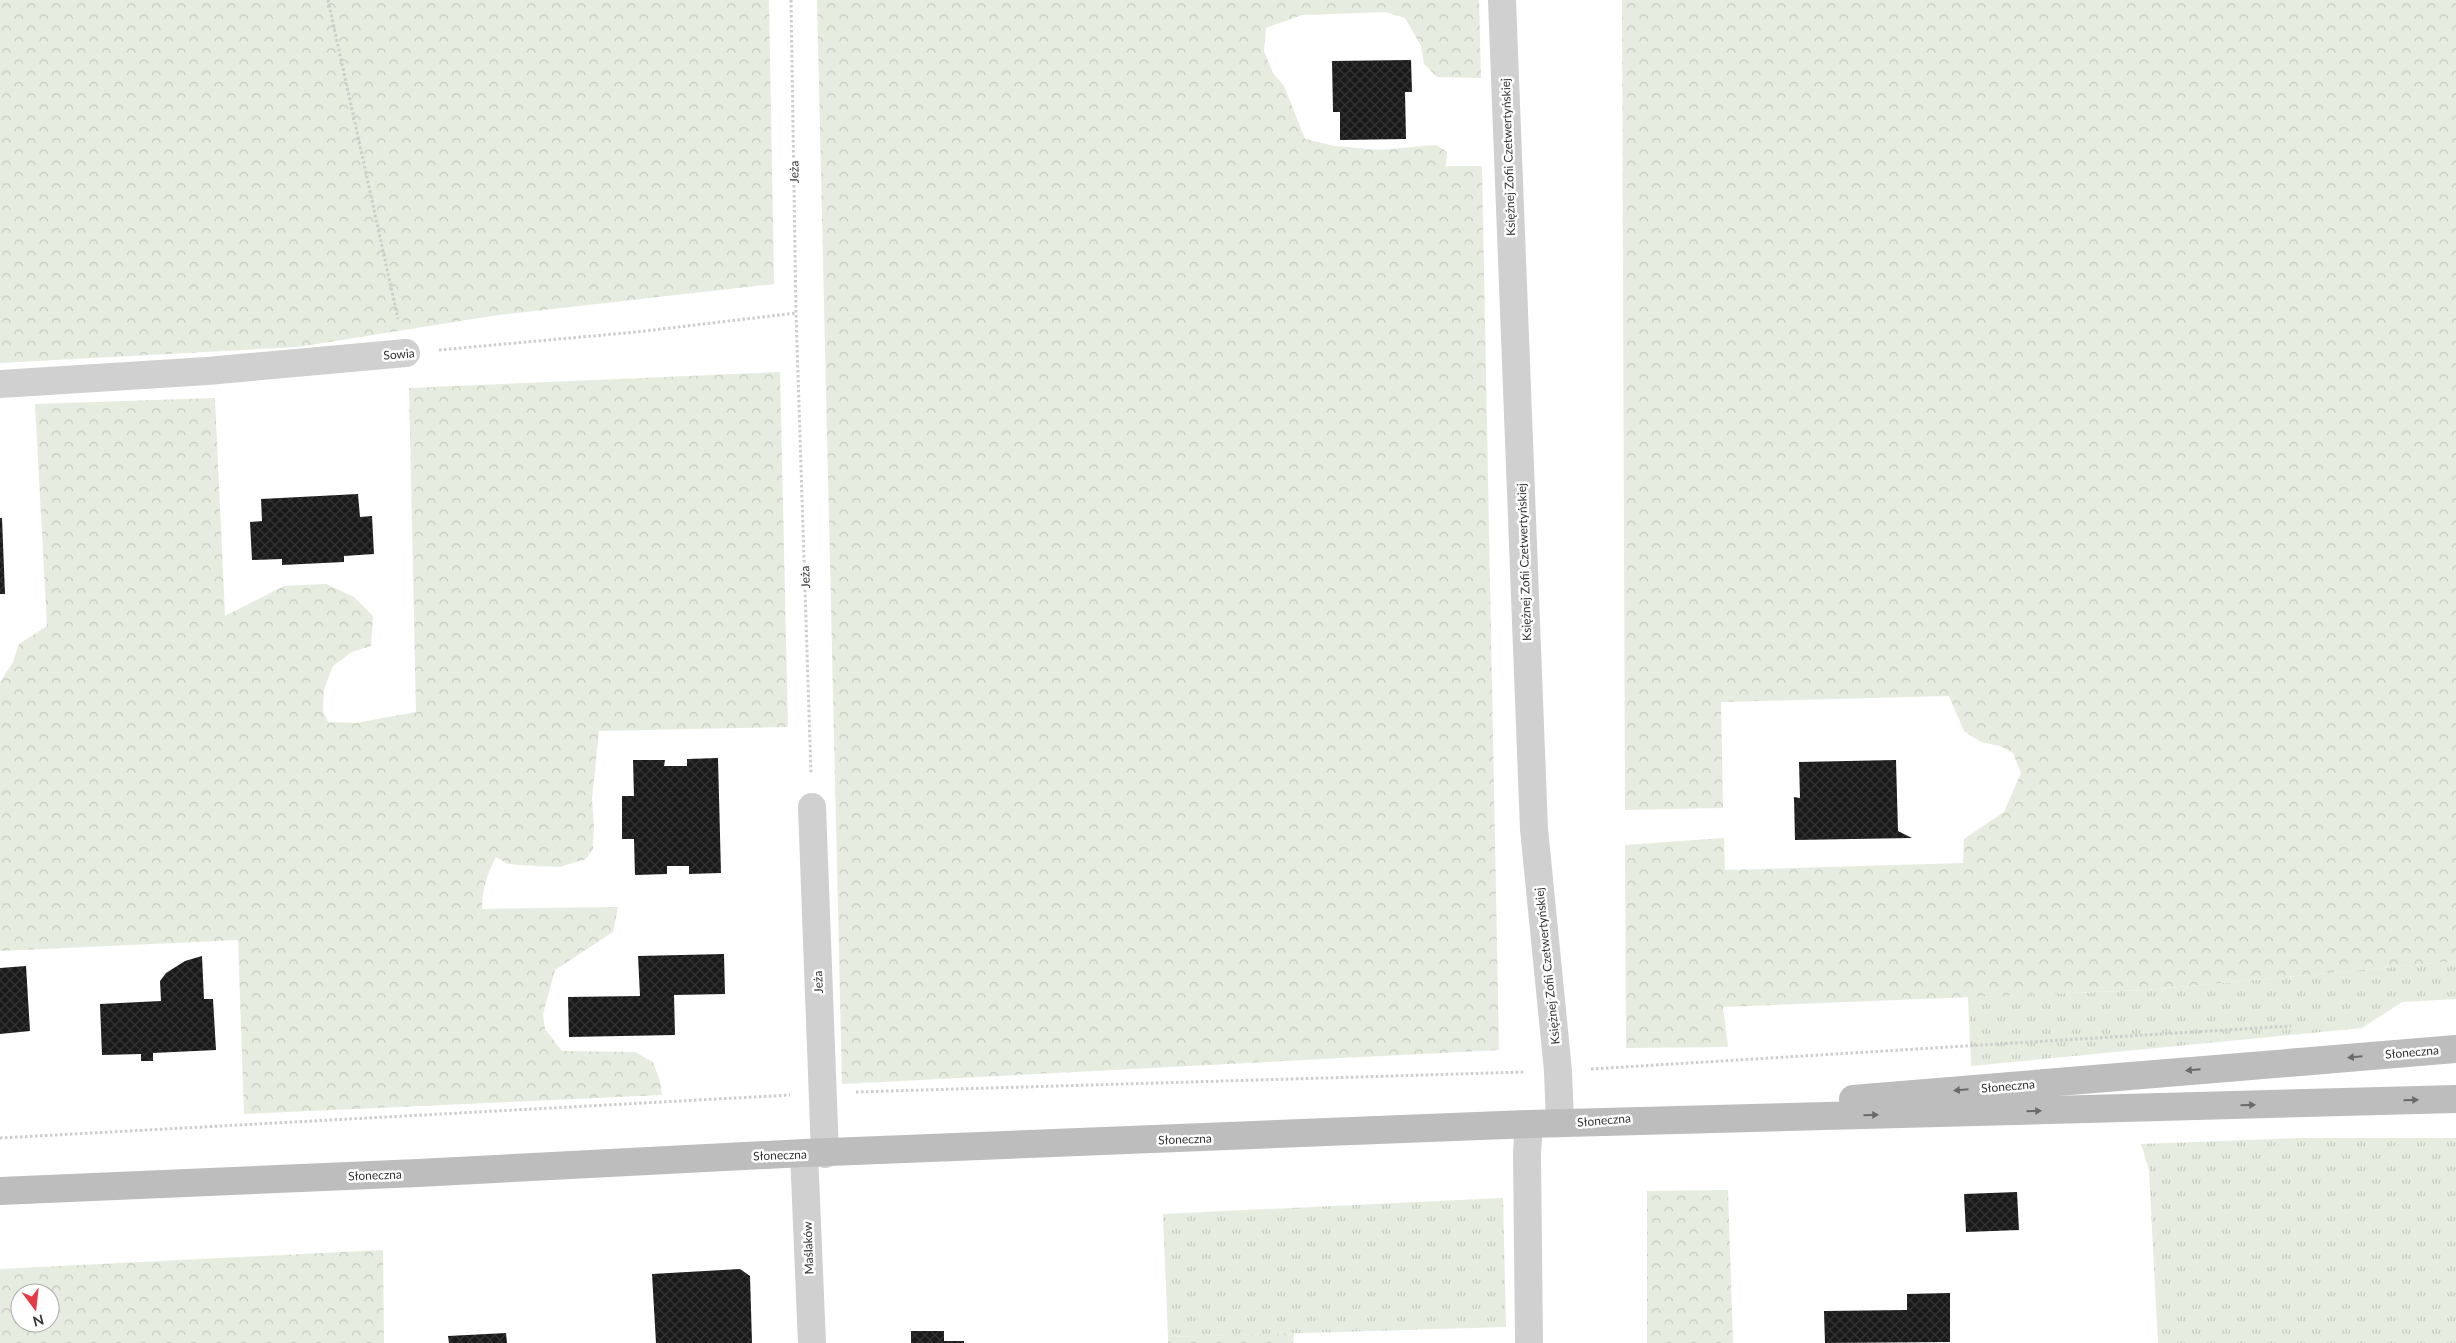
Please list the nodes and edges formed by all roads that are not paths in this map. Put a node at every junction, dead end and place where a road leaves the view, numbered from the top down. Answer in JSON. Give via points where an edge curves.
{"nodes":[{"id":1,"x":1502,"y":0,"type":"edge"},
{"id":2,"x":406,"y":353,"type":"road end"},
{"id":3,"x":0,"y":384,"type":"edge"},
{"id":4,"x":812,"y":807,"type":"road end"},
{"id":5,"x":2456,"y":1048,"type":"edge"},
{"id":6,"x":2456,"y":1099,"type":"edge"},
{"id":7,"x":1560,"y":1123,"type":"junction"},
{"id":8,"x":1529,"y":1124,"type":"junction"},
{"id":9,"x":814,"y":1154,"type":"junction"},
{"id":10,"x":0,"y":1190,"type":"edge"},
{"id":11,"x":812,"y":1343,"type":"edge"},
{"id":12,"x":1529,"y":1343,"type":"edge"}],
"edges":[{"from":1,"to":7,"type":"street","name":"Księżnej Zofii Czetwertyńskiej","via":[[1534,830],[1558,1071]]},
{"from":2,"to":3,"type":"street","name":"Sowia","via":[[207,371]]},
{"from":4,"to":9,"type":"street","name":"Jeża","via":[[821,1094]]},
{"from":5,"to":7,"type":"main road","name":"Słoneczna","one_way":true},
{"from":7,"to":6,"type":"main road","name":"Słoneczna","one_way":true},
{"from":7,"to":8,"type":"main road","name":"Słoneczna"},
{"from":8,"to":9,"type":"main road","name":"Słoneczna"},
{"from":8,"to":12,"type":"street"},
{"from":9,"to":10,"type":"main road","name":"Słoneczna"},
{"from":9,"to":11,"type":"street","name":"Maślaków"}]}
